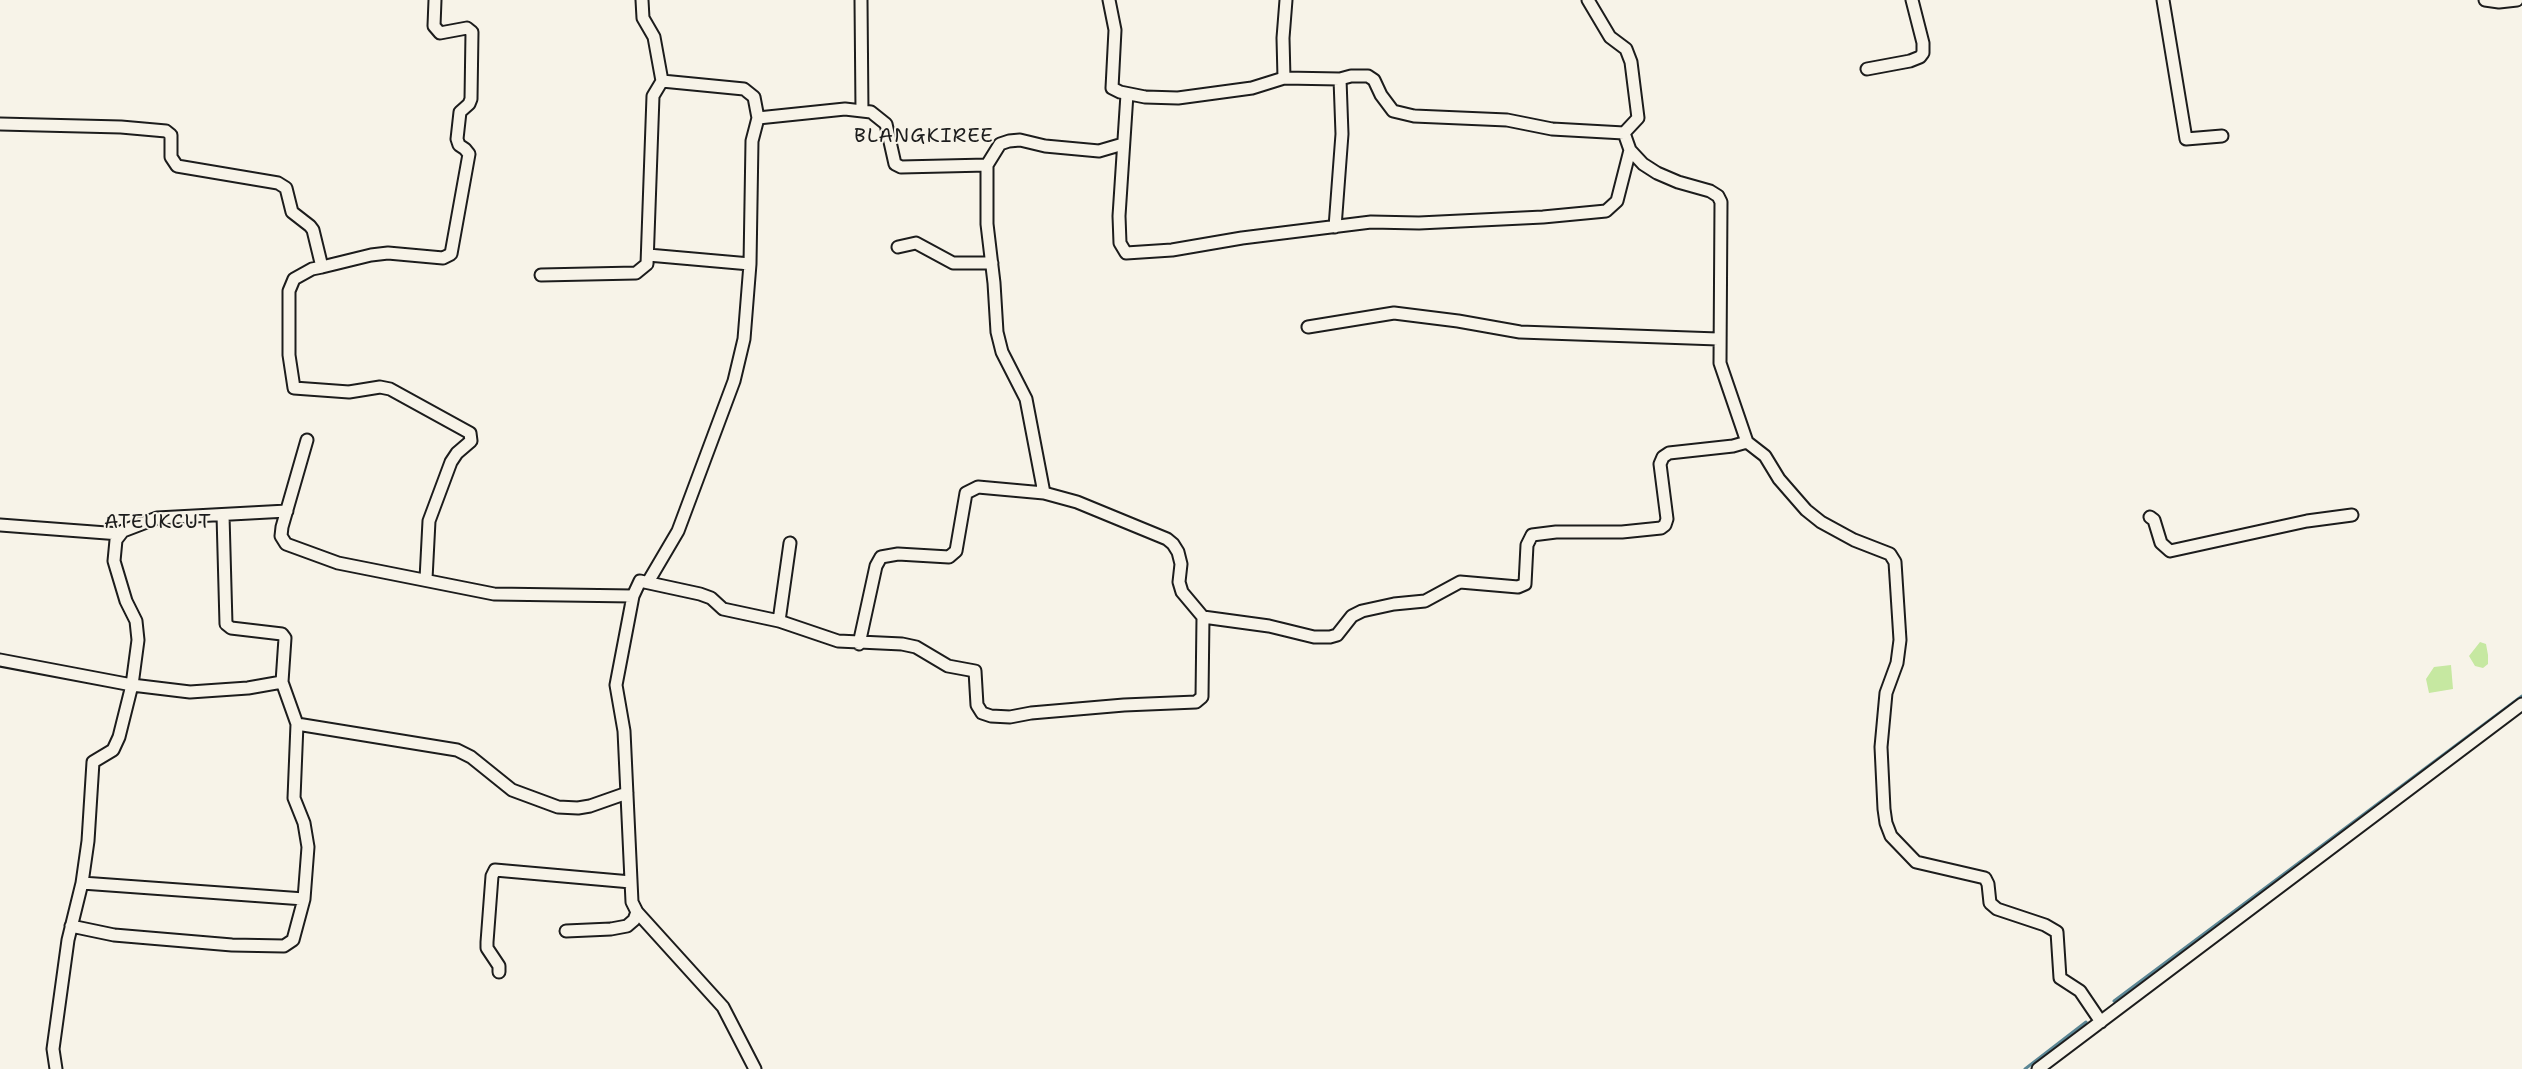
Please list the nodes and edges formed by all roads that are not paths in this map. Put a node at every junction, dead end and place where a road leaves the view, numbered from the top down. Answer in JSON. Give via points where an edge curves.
{"nodes":[{"id":1,"x":435,"y":0,"type":"edge"},
{"id":2,"x":642,"y":0,"type":"edge"},
{"id":3,"x":861,"y":0,"type":"edge"},
{"id":4,"x":1109,"y":0,"type":"edge"},
{"id":5,"x":1286,"y":0,"type":"edge"},
{"id":6,"x":1588,"y":0,"type":"edge"},
{"id":7,"x":1912,"y":0,"type":"edge"},
{"id":8,"x":2163,"y":0,"type":"edge"},
{"id":9,"x":2484,"y":0,"type":"edge"},
{"id":10,"x":2517,"y":0,"type":"edge"},
{"id":11,"x":1867,"y":69,"type":"dead end"},
{"id":12,"x":1284,"y":78,"type":"junction"},
{"id":13,"x":1340,"y":79,"type":"junction"},
{"id":14,"x":662,"y":81,"type":"junction"},
{"id":15,"x":1128,"y":94,"type":"junction"},
{"id":16,"x":862,"y":111,"type":"junction"},
{"id":17,"x":758,"y":118,"type":"junction"},
{"id":18,"x":0,"y":124,"type":"edge"},
{"id":19,"x":1624,"y":133,"type":"junction"},
{"id":20,"x":2222,"y":136,"type":"dead end"},
{"id":21,"x":1123,"y":144,"type":"junction"},
{"id":22,"x":1630,"y":150,"type":"junction"},
{"id":23,"x":987,"y":165,"type":"junction"},
{"id":24,"x":1335,"y":227,"type":"junction"},
{"id":25,"x":898,"y":247,"type":"dead end"},
{"id":26,"x":648,"y":255,"type":"junction"},
{"id":27,"x":992,"y":263,"type":"junction"},
{"id":28,"x":750,"y":264,"type":"junction"},
{"id":29,"x":322,"y":267,"type":"junction"},
{"id":30,"x":541,"y":275,"type":"dead end"},
{"id":31,"x":1308,"y":327,"type":"dead end"},
{"id":32,"x":1718,"y":339,"type":"junction"},
{"id":33,"x":307,"y":440,"type":"dead end"},
{"id":34,"x":1747,"y":442,"type":"junction"},
{"id":35,"x":1044,"y":493,"type":"junction"},
{"id":36,"x":286,"y":512,"type":"junction"},
{"id":37,"x":223,"y":515,"type":"junction"},
{"id":38,"x":2352,"y":515,"type":"dead end"},
{"id":39,"x":2150,"y":517,"type":"dead end"},
{"id":40,"x":0,"y":525,"type":"edge"},
{"id":41,"x":120,"y":534,"type":"junction"},
{"id":42,"x":790,"y":543,"type":"dead end"},
{"id":43,"x":426,"y":579,"type":"junction"},
{"id":44,"x":648,"y":582,"type":"junction"},
{"id":45,"x":633,"y":596,"type":"junction"},
{"id":46,"x":1204,"y":617,"type":"junction"},
{"id":47,"x":778,"y":621,"type":"junction"},
{"id":48,"x":859,"y":644,"type":"junction"},
{"id":49,"x":0,"y":660,"type":"edge"},
{"id":50,"x":282,"y":682,"type":"junction"},
{"id":51,"x":132,"y":685,"type":"junction"},
{"id":52,"x":2522,"y":704,"type":"edge"},
{"id":53,"x":297,"y":724,"type":"junction"},
{"id":54,"x":627,"y":793,"type":"junction"},
{"id":55,"x":82,"y":882,"type":"junction"},
{"id":56,"x":631,"y":882,"type":"junction"},
{"id":57,"x":304,"y":899,"type":"junction"},
{"id":58,"x":637,"y":912,"type":"junction"},
{"id":59,"x":566,"y":931,"type":"dead end"},
{"id":60,"x":70,"y":932,"type":"junction"},
{"id":61,"x":499,"y":972,"type":"dead end"},
{"id":62,"x":2101,"y":1022,"type":"junction"},
{"id":63,"x":56,"y":1069,"type":"edge"},
{"id":64,"x":755,"y":1069,"type":"edge"},
{"id":65,"x":2038,"y":1069,"type":"edge"}],
"edges":[{"from":1,"to":29,"type":"street","via":[[434,26],[440,33],[467,28],[472,32],[471,99],[460,112],[456,139],[458,146],[469,154],[451,254],[443,258],[388,253]]},
{"from":2,"to":14,"type":"street","via":[[643,18],[654,37]]},
{"from":3,"to":16,"type":"street"},
{"from":4,"to":15,"type":"street","via":[[1115,30],[1112,88]]},
{"from":5,"to":12,"type":"street"},
{"from":6,"to":19,"type":"street","via":[[1610,36],[1626,48],[1631,62],[1638,118]]},
{"from":7,"to":11,"type":"street","via":[[1923,53],[1910,61]]},
{"from":8,"to":20,"type":"street","via":[[2186,139]]},
{"from":9,"to":10,"type":"street"},
{"from":12,"to":13,"type":"street"},
{"from":12,"to":15,"type":"street","via":[[1252,88],[1178,98]]},
{"from":13,"to":19,"type":"street","via":[[1368,76],[1393,110],[1414,116],[1507,120],[1552,129]]},
{"from":13,"to":24,"type":"street","via":[[1342,134]]},
{"from":14,"to":17,"type":"street","via":[[744,89],[754,97]]},
{"from":14,"to":26,"type":"street","via":[[653,96]]},
{"from":15,"to":21,"type":"street"},
{"from":16,"to":17,"type":"street","via":[[845,109]]},
{"from":16,"to":23,"type":"street","via":[[871,112],[886,124],[895,164],[901,167]]},
{"from":17,"to":28,"type":"street","via":[[752,142]]},
{"from":18,"to":29,"type":"street","via":[[166,131],[171,135],[172,160],[177,166],[278,183],[286,188],[292,212],[313,230]]},
{"from":19,"to":22,"type":"street"},
{"from":21,"to":23,"type":"street","via":[[1099,151],[1009,141],[1000,144]]},
{"from":21,"to":24,"type":"street","via":[[1120,243],[1126,253],[1172,250]]},
{"from":22,"to":24,"type":"street","via":[[1617,201],[1606,211],[1419,223],[1371,222]]},
{"from":22,"to":32,"type":"street","via":[[1657,173],[1710,191],[1721,202]]},
{"from":23,"to":27,"type":"street","via":[[987,224]]},
{"from":25,"to":27,"type":"street","via":[[916,243],[953,263]]},
{"from":26,"to":28,"type":"street"},
{"from":26,"to":30,"type":"street","via":[[647,264],[636,273]]},
{"from":27,"to":35,"type":"street","via":[[997,332],[1005,358],[1026,399]]},
{"from":28,"to":44,"type":"street","via":[[744,340],[734,381],[678,531]]},
{"from":29,"to":43,"type":"street","via":[[294,278],[289,291],[289,355],[294,388],[349,392],[380,387],[390,389],[470,433],[471,442],[451,462],[429,521]]},
{"from":31,"to":32,"type":"street","via":[[1394,313],[1520,332]]},
{"from":32,"to":34,"type":"street","via":[[1723,379]]},
{"from":33,"to":36,"type":"street"},
{"from":34,"to":46,"type":"street","via":[[1669,453],[1663,457],[1660,464],[1667,519],[1664,527],[1532,535],[1524,584],[1518,587],[1460,582],[1425,601],[1362,611],[1352,616],[1337,635],[1330,637],[1314,637],[1269,626]]},
{"from":34,"to":62,"type":"street","via":[[1765,456],[1779,479],[1806,510],[1854,540],[1890,554],[1895,562],[1900,640],[1897,664],[1886,694],[1881,747],[1884,809],[1891,836],[1916,862],[1984,878],[1990,902],[1997,909],[2057,932],[2060,978],[2080,991]]},
{"from":35,"to":46,"type":"street","via":[[1077,502],[1174,544],[1181,564],[1178,582],[1182,592]]},
{"from":35,"to":48,"type":"street","via":[[971,489],[966,493],[956,551],[949,557],[898,554],[881,557],[876,566]]},
{"from":36,"to":37,"type":"street"},
{"from":36,"to":43,"type":"street","via":[[281,536],[286,544],[338,563]]},
{"from":37,"to":41,"type":"street","via":[[157,518]]},
{"from":37,"to":50,"type":"street","via":[[226,624],[231,628],[282,634],[285,638]]},
{"from":38,"to":39,"type":"street","via":[[2307,520],[2170,551],[2161,543],[2154,520]]},
{"from":40,"to":41,"type":"street"},
{"from":41,"to":51,"type":"street","via":[[116,540],[114,560],[126,601],[138,627]]},
{"from":42,"to":47,"type":"street"},
{"from":43,"to":45,"type":"street","via":[[494,594]]},
{"from":44,"to":45,"type":"street","via":[[640,581]]},
{"from":44,"to":47,"type":"street","via":[[700,594],[711,598],[723,609]]},
{"from":45,"to":54,"type":"street","via":[[616,685],[624,731]]},
{"from":46,"to":48,"type":"street","via":[[1202,697],[1199,701],[1010,717],[982,713],[977,705],[975,671],[948,666],[916,647]]},
{"from":47,"to":48,"type":"street","via":[[838,641]]},
{"from":49,"to":51,"type":"street"},
{"from":50,"to":51,"type":"street","via":[[190,692]]},
{"from":50,"to":53,"type":"street"},
{"from":51,"to":55,"type":"street","via":[[113,750],[94,762]]},
{"from":52,"to":62,"type":"street"},
{"from":53,"to":54,"type":"street","via":[[457,750],[471,757],[512,790],[558,807],[590,806]]},
{"from":53,"to":57,"type":"street","via":[[294,798],[304,823],[308,847]]},
{"from":54,"to":56,"type":"street"},
{"from":55,"to":57,"type":"street"},
{"from":55,"to":60,"type":"street"},
{"from":56,"to":58,"type":"street","via":[[632,902]]},
{"from":56,"to":61,"type":"street","via":[[500,870],[493,872],[487,948],[499,966]]},
{"from":57,"to":60,"type":"street","via":[[293,940],[284,946]]},
{"from":58,"to":59,"type":"street","via":[[627,926]]},
{"from":58,"to":64,"type":"street","via":[[723,1007]]},
{"from":60,"to":63,"type":"street","via":[[53,1049]]},
{"from":62,"to":65,"type":"street"}]}
